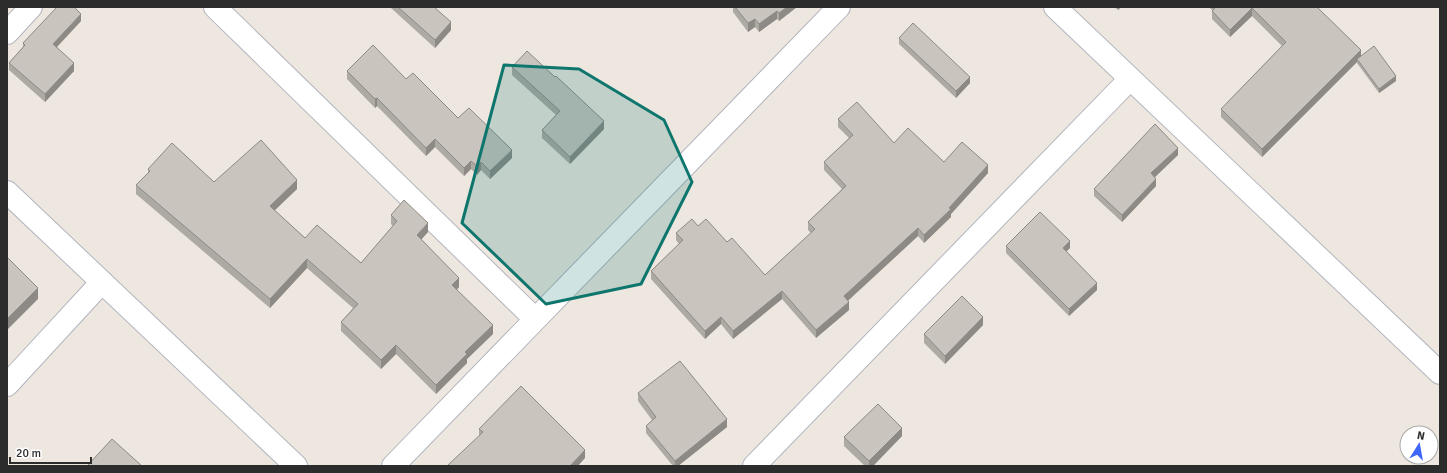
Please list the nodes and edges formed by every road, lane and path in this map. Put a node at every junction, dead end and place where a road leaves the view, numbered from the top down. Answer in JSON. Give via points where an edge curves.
{"nodes":[{"id":1,"x":31,"y":7,"type":"edge"},
{"id":2,"x":215,"y":7,"type":"edge"},
{"id":3,"x":840,"y":7,"type":"edge"},
{"id":4,"x":1055,"y":7,"type":"edge"},
{"id":5,"x":7,"y":33,"type":"edge"},
{"id":6,"x":1130,"y":79,"type":"junction"},
{"id":7,"x":7,"y":192,"type":"edge"},
{"id":8,"x":102,"y":282,"type":"junction"},
{"id":9,"x":536,"y":319,"type":"junction"},
{"id":10,"x":1440,"y":372,"type":"edge"},
{"id":11,"x":7,"y":384,"type":"edge"},
{"id":12,"x":296,"y":466,"type":"edge"},
{"id":13,"x":392,"y":466,"type":"edge"},
{"id":14,"x":754,"y":466,"type":"edge"}],
"edges":[{"from":1,"to":5,"type":"street"},
{"from":2,"to":9,"type":"street"},
{"from":3,"to":9,"type":"street"},
{"from":4,"to":6,"type":"street"},
{"from":6,"to":10,"type":"street"},
{"from":6,"to":14,"type":"street"},
{"from":7,"to":8,"type":"street"},
{"from":8,"to":11,"type":"street"},
{"from":8,"to":12,"type":"street"},
{"from":9,"to":13,"type":"street"}]}
